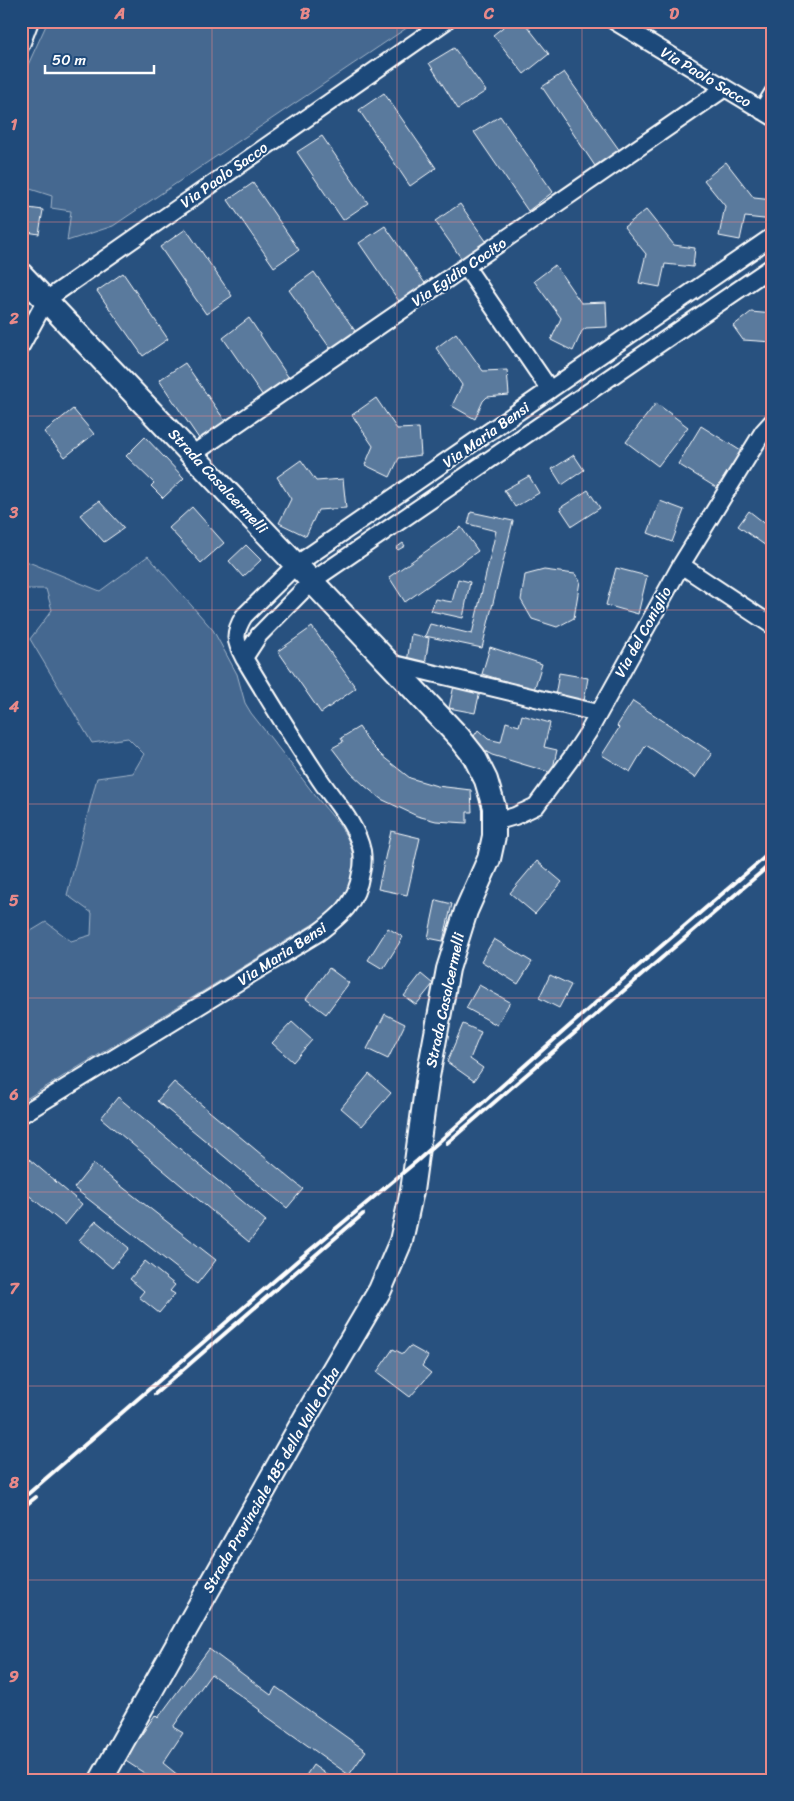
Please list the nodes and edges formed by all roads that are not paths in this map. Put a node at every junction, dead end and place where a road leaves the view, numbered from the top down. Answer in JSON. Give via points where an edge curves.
{"nodes":[{"id":1,"x":30,"y":21,"type":"edge"},
{"id":2,"x":446,"y":21,"type":"edge"},
{"id":3,"x":614,"y":21,"type":"edge"},
{"id":4,"x":21,"y":45,"type":"edge"},
{"id":5,"x":725,"y":88,"type":"junction"},
{"id":6,"x":773,"y":93,"type":"edge"},
{"id":7,"x":767,"y":114,"type":"edge"},
{"id":8,"x":773,"y":236,"type":"edge"},
{"id":9,"x":773,"y":266,"type":"edge"},
{"id":10,"x":466,"y":267,"type":"junction"},
{"id":11,"x":21,"y":274,"type":"edge"},
{"id":12,"x":46,"y":300,"type":"junction"},
{"id":13,"x":21,"y":346,"type":"edge"},
{"id":14,"x":550,"y":390,"type":"junction"},
{"id":15,"x":770,"y":431,"type":"edge"},
{"id":16,"x":192,"y":454,"type":"junction"},
{"id":17,"x":680,"y":565,"type":"junction"},
{"id":18,"x":304,"y":573,"type":"junction"},
{"id":19,"x":773,"y":626,"type":"edge"},
{"id":20,"x":244,"y":658,"type":"junction"},
{"id":21,"x":390,"y":663,"type":"junction"},
{"id":22,"x":598,"y":713,"type":"junction"},
{"id":23,"x":495,"y":822,"type":"junction"},
{"id":24,"x":21,"y":1115,"type":"edge"},
{"id":25,"x":415,"y":1170,"type":"joint"},
{"id":26,"x":101,"y":1780,"type":"edge"}],
"edges":[{"from":1,"to":4,"type":"street"},
{"from":2,"to":12,"type":"street","name":"Via Paolo Sacco"},
{"from":3,"to":5,"type":"street","name":"Via Paolo Sacco"},
{"from":5,"to":7,"type":"street","name":"Via Paolo Sacco"},
{"from":5,"to":10,"type":"street","name":"Via Egidio Cocito"},
{"from":6,"to":7,"type":"street"},
{"from":8,"to":14,"type":"street","name":"Via Maria Bensi"},
{"from":9,"to":18,"type":"street","name":"Via Maria Bensi"},
{"from":10,"to":14,"type":"street"},
{"from":10,"to":16,"type":"street","name":"Via Egidio Cocito"},
{"from":11,"to":12,"type":"main road","name":"Strada Casalcermelli"},
{"from":12,"to":13,"type":"street","name":"Via Paolo Sacco"},
{"from":12,"to":16,"type":"main road","name":"Strada Casalcermelli"},
{"from":14,"to":18,"type":"street","name":"Via Maria Bensi"},
{"from":15,"to":17,"type":"street","name":"Via del Coniglio"},
{"from":16,"to":18,"type":"main road","name":"Strada Casalcermelli"},
{"from":17,"to":19,"type":"street"},
{"from":17,"to":22,"type":"street","name":"Via del Coniglio"},
{"from":18,"to":20,"type":"street","name":"Via Maria Bensi"},
{"from":18,"to":20,"type":"street","name":"Via Maria Bensi","via":[[244,616],[238,626],[236,642]]},
{"from":18,"to":21,"type":"main road","name":"Strada Casalcermelli"},
{"from":20,"to":24,"type":"street","name":"Via Maria Bensi","via":[[357,835],[362,867],[353,900],[318,933]]},
{"from":21,"to":22,"type":"street"},
{"from":21,"to":23,"type":"main road","name":"Strada Casalcermelli","via":[[474,756],[490,792]]},
{"from":22,"to":23,"type":"street","name":"Via del Coniglio","via":[[572,757],[536,806]]},
{"from":23,"to":25,"type":"main road","name":"Strada Casalcermelli","via":[[489,859],[466,911],[448,969]]},
{"from":25,"to":26,"type":"main road","name":"Strada Provinciale 185 della Valle Orba","via":[[401,1241],[380,1290]]}]}
